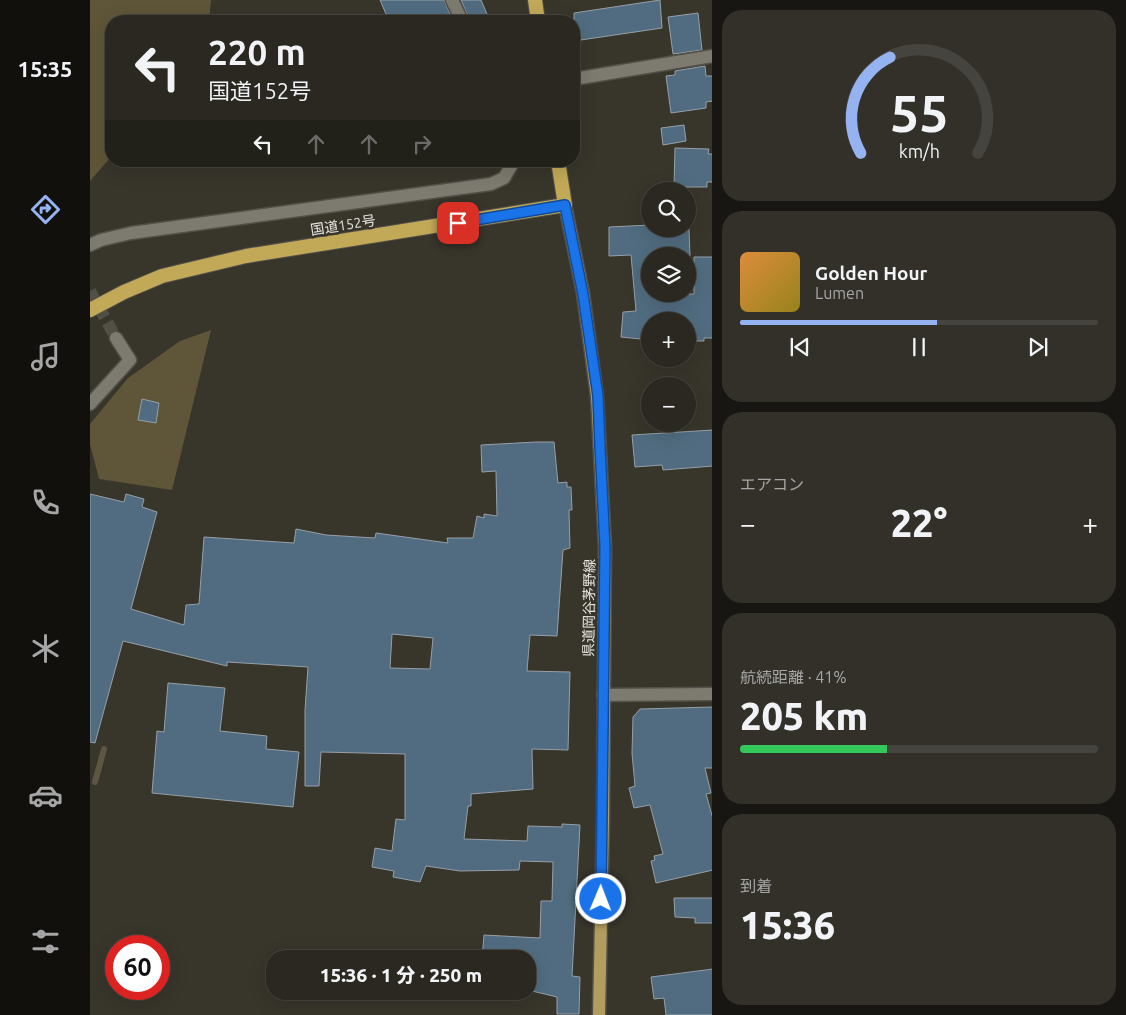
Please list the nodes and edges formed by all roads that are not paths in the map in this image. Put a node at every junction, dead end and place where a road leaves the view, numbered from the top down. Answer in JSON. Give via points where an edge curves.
{"nodes":[{"id":1,"x":452,"y":0,"type":"edge"},
{"id":2,"x":535,"y":0,"type":"edge"},
{"id":3,"x":459,"y":15,"type":"edge"},
{"id":4,"x":537,"y":15,"type":"edge"},
{"id":5,"x":712,"y":56,"type":"edge"},
{"id":6,"x":580,"y":78,"type":"edge"},
{"id":7,"x":510,"y":167,"type":"edge"},
{"id":8,"x":559,"y":167,"type":"edge"},
{"id":9,"x":565,"y":205,"type":"junction"},
{"id":10,"x":90,"y":245,"type":"edge"},
{"id":11,"x":90,"y":310,"type":"edge"},
{"id":12,"x":116,"y":338,"type":"tunnel mouth"},
{"id":13,"x":90,"y":404,"type":"edge"},
{"id":14,"x":712,"y":694,"type":"edge"},
{"id":15,"x":603,"y":695,"type":"junction"},
{"id":16,"x":599,"y":1015,"type":"edge"}],
"edges":[{"from":1,"to":3,"type":"street"},
{"from":2,"to":4,"type":"highway"},
{"from":5,"to":6,"type":"street"},
{"from":7,"to":10,"type":"street","via":[[504,178],[490,184],[130,233]]},
{"from":8,"to":9,"type":"highway"},
{"from":9,"to":11,"type":"highway","name":"国道152号","via":[[246,256],[162,276]]},
{"from":9,"to":15,"type":"main road","name":"県道岡谷茅野線","via":[[583,294],[598,396],[605,547]]},
{"from":12,"to":13,"type":"street","via":[[130,360]]},
{"from":14,"to":15,"type":"street"},
{"from":15,"to":16,"type":"main road","name":"県道岡谷茅野線"}]}
